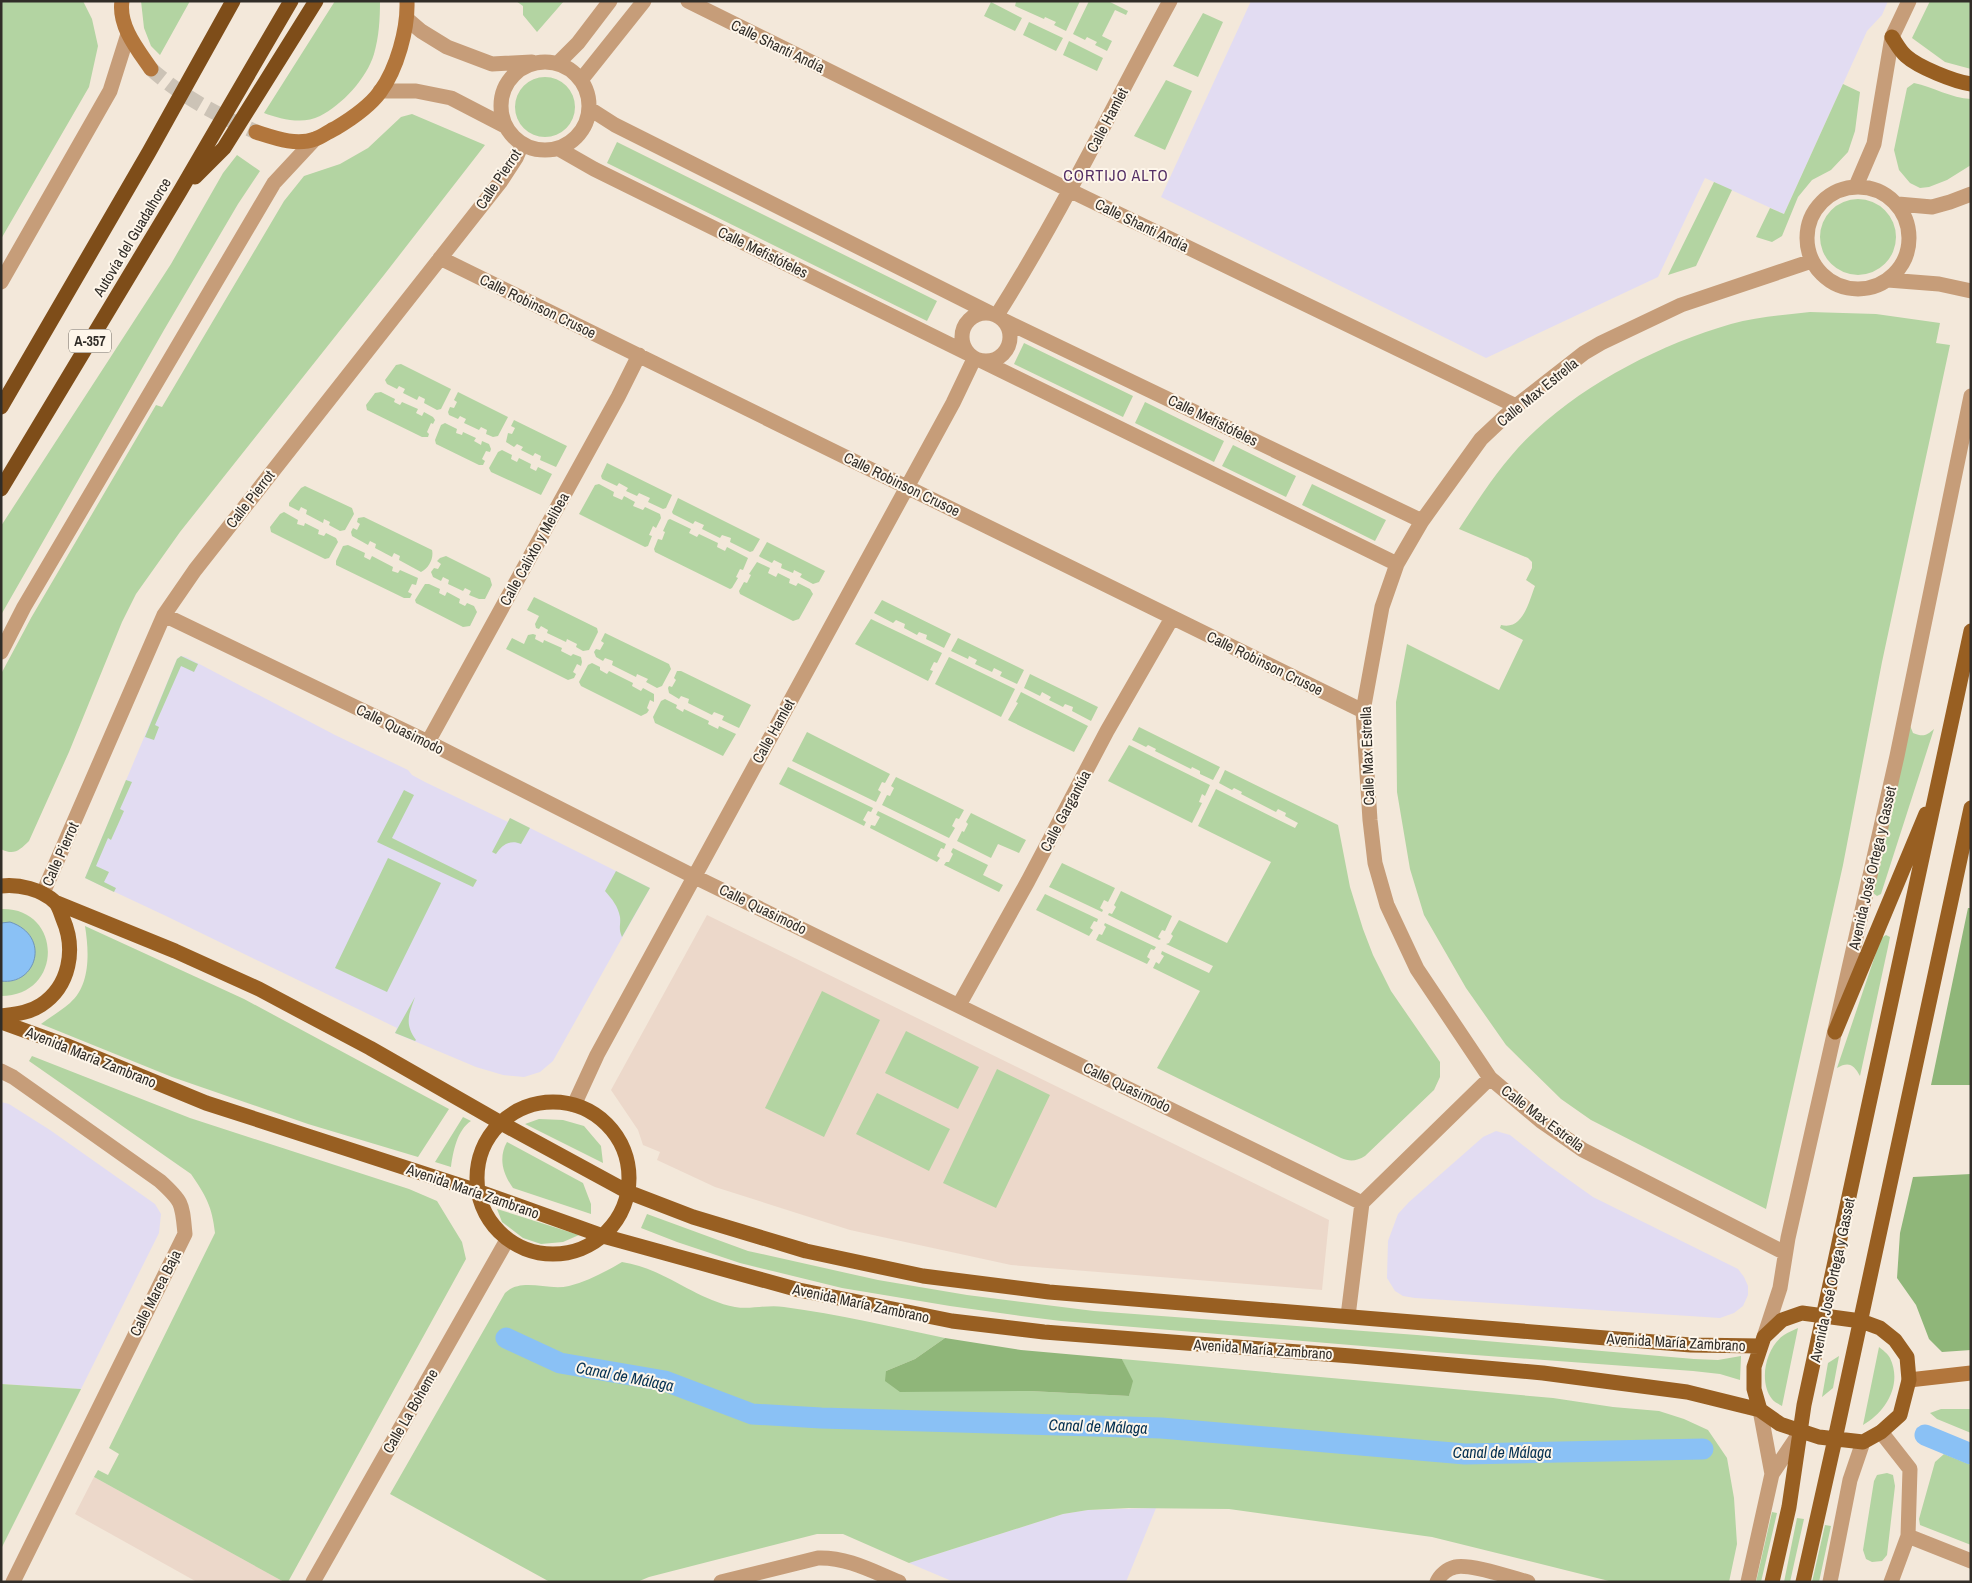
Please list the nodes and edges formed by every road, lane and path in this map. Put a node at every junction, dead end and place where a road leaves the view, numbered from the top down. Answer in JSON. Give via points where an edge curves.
{"nodes":[{"id":1,"x":233,"y":1,"type":"edge"},
{"id":2,"x":291,"y":1,"type":"edge"},
{"id":3,"x":316,"y":1,"type":"edge"},
{"id":4,"x":406,"y":1,"type":"edge"},
{"id":5,"x":610,"y":1,"type":"edge"},
{"id":6,"x":644,"y":1,"type":"edge"},
{"id":7,"x":688,"y":1,"type":"edge"},
{"id":8,"x":1170,"y":1,"type":"edge"},
{"id":9,"x":1908,"y":1,"type":"edge"},
{"id":10,"x":119,"y":3,"type":"edge"},
{"id":11,"x":407,"y":19,"type":"junction"},
{"id":12,"x":128,"y":34,"type":"junction"},
{"id":13,"x":1892,"y":37,"type":"junction"},
{"id":14,"x":541,"y":62,"type":"junction"},
{"id":15,"x":558,"y":64,"type":"junction"},
{"id":16,"x":151,"y":69,"type":"tunnel mouth"},
{"id":17,"x":581,"y":80,"type":"junction"},
{"id":18,"x":1971,"y":84,"type":"edge"},
{"id":19,"x":380,"y":91,"type":"junction"},
{"id":20,"x":590,"y":109,"type":"junction"},
{"id":21,"x":505,"y":126,"type":"junction"},
{"id":22,"x":256,"y":132,"type":"tunnel mouth"},
{"id":23,"x":315,"y":139,"type":"junction"},
{"id":24,"x":522,"y":144,"type":"junction"},
{"id":25,"x":559,"y":149,"type":"junction"},
{"id":26,"x":1856,"y":186,"type":"junction"},
{"id":27,"x":1070,"y":190,"type":"junction"},
{"id":28,"x":179,"y":193,"type":"junction"},
{"id":29,"x":1971,"y":194,"type":"edge"},
{"id":30,"x":1898,"y":204,"type":"junction"},
{"id":31,"x":440,"y":258,"type":"junction"},
{"id":32,"x":1812,"y":261,"type":"junction"},
{"id":33,"x":1888,"y":280,"type":"junction"},
{"id":34,"x":1,"y":282,"type":"edge"},
{"id":35,"x":1971,"y":291,"type":"edge"},
{"id":36,"x":997,"y":316,"type":"junction"},
{"id":37,"x":639,"y":355,"type":"junction"},
{"id":38,"x":974,"y":358,"type":"junction"},
{"id":39,"x":1971,"y":396,"type":"edge"},
{"id":40,"x":1,"y":406,"type":"edge"},
{"id":41,"x":1516,"y":406,"type":"junction"},
{"id":42,"x":907,"y":486,"type":"junction"},
{"id":43,"x":1,"y":489,"type":"edge"},
{"id":44,"x":1422,"y":520,"type":"junction"},
{"id":45,"x":1397,"y":564,"type":"junction"},
{"id":46,"x":164,"y":615,"type":"junction"},
{"id":47,"x":1172,"y":618,"type":"junction"},
{"id":48,"x":1971,"y":631,"type":"edge"},
{"id":49,"x":1,"y":652,"type":"edge"},
{"id":50,"x":1363,"y":711,"type":"junction"},
{"id":51,"x":428,"y":742,"type":"junction"},
{"id":52,"x":1940,"y":778,"type":"junction"},
{"id":53,"x":1971,"y":808,"type":"edge"},
{"id":54,"x":694,"y":876,"type":"junction"},
{"id":55,"x":5,"y":883,"type":"edge"},
{"id":56,"x":43,"y":893,"type":"junction"},
{"id":57,"x":57,"y":903,"type":"junction"},
{"id":58,"x":959,"y":1005,"type":"junction"},
{"id":59,"x":1,"y":1016,"type":"edge"},
{"id":60,"x":1,"y":1022,"type":"edge"},
{"id":61,"x":1835,"y":1032,"type":"junction"},
{"id":62,"x":1,"y":1071,"type":"edge"},
{"id":63,"x":1490,"y":1078,"type":"junction"},
{"id":64,"x":574,"y":1105,"type":"junction"},
{"id":65,"x":501,"y":1122,"type":"junction"},
{"id":66,"x":477,"y":1191,"type":"junction"},
{"id":67,"x":628,"y":1192,"type":"junction"},
{"id":68,"x":1362,"y":1203,"type":"junction"},
{"id":69,"x":603,"y":1236,"type":"junction"},
{"id":70,"x":507,"y":1240,"type":"junction"},
{"id":71,"x":1785,"y":1253,"type":"junction"},
{"id":72,"x":1824,"y":1315,"type":"junction"},
{"id":73,"x":1348,"y":1316,"type":"junction"},
{"id":74,"x":1861,"y":1321,"type":"junction"},
{"id":75,"x":1762,"y":1341,"type":"junction"},
{"id":76,"x":1971,"y":1373,"type":"edge"},
{"id":77,"x":1909,"y":1380,"type":"junction"},
{"id":78,"x":1760,"y":1410,"type":"junction"},
{"id":79,"x":1801,"y":1431,"type":"junction"},
{"id":80,"x":1881,"y":1432,"type":"junction"},
{"id":81,"x":1836,"y":1440,"type":"junction"},
{"id":82,"x":1863,"y":1442,"type":"junction"},
{"id":83,"x":1772,"y":1474,"type":"junction"},
{"id":84,"x":1908,"y":1536,"type":"junction"},
{"id":85,"x":1971,"y":1561,"type":"edge"},
{"id":86,"x":13,"y":1582,"type":"edge"},
{"id":87,"x":313,"y":1582,"type":"edge"},
{"id":88,"x":721,"y":1582,"type":"edge"},
{"id":89,"x":899,"y":1582,"type":"edge"},
{"id":90,"x":1437,"y":1582,"type":"edge"},
{"id":91,"x":1528,"y":1582,"type":"edge"},
{"id":92,"x":1748,"y":1582,"type":"edge"},
{"id":93,"x":1772,"y":1582,"type":"edge"},
{"id":94,"x":1803,"y":1582,"type":"edge"},
{"id":95,"x":1830,"y":1582,"type":"edge"},
{"id":96,"x":1891,"y":1582,"type":"edge"}],
"edges":[{"from":1,"to":40,"type":"highway","name":"Autovía del Guadalhorce","number":"A-357"},
{"from":2,"to":28,"type":"highway","name":"Autovía del Guadalhorce","number":"A-357"},
{"from":3,"to":28,"type":"highway","via":[[224,148]]},
{"from":4,"to":11,"type":"street"},
{"from":5,"to":15,"type":"street"},
{"from":6,"to":17,"type":"street"},
{"from":7,"to":27,"type":"street","name":"Calle Shanti Andía"},
{"from":8,"to":27,"type":"street","name":"Calle Hamlet"},
{"from":9,"to":13,"type":"street"},
{"from":10,"to":12,"type":"street"},
{"from":11,"to":14,"type":"street","via":[[447,48],[492,64]]},
{"from":11,"to":19,"type":"street","via":[[396,60]]},
{"from":12,"to":16,"type":"street"},
{"from":12,"to":34,"type":"street","via":[[110,91]]},
{"from":13,"to":18,"type":"main road","via":[[1906,56],[1930,70]]},
{"from":13,"to":26,"type":"street","via":[[1874,144]]},
{"from":14,"to":15,"type":"street"},
{"from":14,"to":21,"type":"street","via":[[528,66],[507,84],[501,112]]},
{"from":15,"to":17,"type":"street"},
{"from":17,"to":20,"type":"street","via":[[588,94]]},
{"from":19,"to":21,"type":"street","via":[[416,91],[451,98]]},
{"from":19,"to":23,"type":"street","via":[[346,122]]},
{"from":20,"to":25,"type":"street","via":[[585,126],[574,140]]},
{"from":20,"to":36,"type":"street","name":"Calle Mefistófeles","via":[[615,125]]},
{"from":21,"to":24,"type":"street"},
{"from":22,"to":23,"type":"street","via":[[289,142]]},
{"from":23,"to":49,"type":"street","via":[[274,183],[24,607]]},
{"from":24,"to":25,"type":"street","via":[[540,150]]},
{"from":24,"to":31,"type":"street","name":"Calle Pierrot","via":[[501,181]]},
{"from":25,"to":38,"type":"street","name":"Calle Mefistófeles"},
{"from":26,"to":30,"type":"street","via":[[1879,190]]},
{"from":26,"to":32,"type":"street","via":[[1840,189],[1826,197],[1815,210],[1808,224],[1806,241]]},
{"from":27,"to":36,"type":"street","name":"Calle Hamlet"},
{"from":27,"to":41,"type":"street","name":"Calle Shanti Andía"},
{"from":28,"to":43,"type":"highway","name":"Autovía del Guadalhorce","number":"A-357"},
{"from":29,"to":30,"type":"street","via":[[1932,207]]},
{"from":30,"to":33,"type":"street","via":[[1907,218],[1910,234],[1908,251],[1901,267]]},
{"from":31,"to":37,"type":"street","name":"Calle Robinson Crusoe"},
{"from":31,"to":46,"type":"street","name":"Calle Pierrot","via":[[195,570]]},
{"from":32,"to":33,"type":"street","via":[[1826,278],[1850,289],[1876,286]]},
{"from":32,"to":41,"type":"street","name":"Calle Max Estrella","via":[[1690,301],[1615,336],[1584,353]]},
{"from":33,"to":35,"type":"street","via":[[1931,283]]},
{"from":36,"to":38,"type":"street","via":[[980,314],[965,325],[963,345]]},
{"from":36,"to":38,"type":"street","via":[[1010,336],[1010,344],[999,358],[990,361]]},
{"from":36,"to":44,"type":"street","name":"Calle Mefistófeles"},
{"from":37,"to":42,"type":"street","name":"Calle Robinson Crusoe"},
{"from":37,"to":51,"type":"street","name":"Calle Calixto y Melibea"},
{"from":38,"to":42,"type":"street","name":"Calle Hamlet"},
{"from":38,"to":45,"type":"street","name":"Calle Mefistófeles"},
{"from":39,"to":61,"type":"street","name":"Avenida José Ortega y Gasset","via":[[1897,756]]},
{"from":41,"to":44,"type":"street","name":"Calle Max Estrella","via":[[1481,439]]},
{"from":42,"to":47,"type":"street","name":"Calle Robinson Crusoe"},
{"from":42,"to":54,"type":"street","name":"Calle Hamlet"},
{"from":44,"to":45,"type":"street","name":"Calle Max Estrella"},
{"from":45,"to":50,"type":"street","name":"Calle Max Estrella","via":[[1382,607]]},
{"from":46,"to":51,"type":"street","name":"Calle Quasimodo"},
{"from":46,"to":56,"type":"street","name":"Calle Pierrot"},
{"from":47,"to":50,"type":"street","name":"Calle Robinson Crusoe"},
{"from":47,"to":58,"type":"street","name":"Calle Gargantúa"},
{"from":48,"to":52,"type":"main road","name":"Avenida José Ortega y Gasset"},
{"from":50,"to":63,"type":"street","name":"Calle Max Estrella","via":[[1375,863],[1387,905],[1418,969]]},
{"from":51,"to":54,"type":"street","name":"Calle Quasimodo"},
{"from":52,"to":61,"type":"main road"},
{"from":52,"to":72,"type":"main road","name":"Avenida José Ortega y Gasset"},
{"from":53,"to":74,"type":"main road"},
{"from":54,"to":58,"type":"street","name":"Calle Quasimodo"},
{"from":54,"to":64,"type":"street","name":"Calle Hamlet","via":[[597,1055]]},
{"from":55,"to":56,"type":"main road"},
{"from":56,"to":57,"type":"main road","name":"Avenida María Zambrano"},
{"from":57,"to":59,"type":"main road","via":[[71,948],[68,969],[58,989],[42,1004],[23,1014]]},
{"from":57,"to":65,"type":"main road","name":"Avenida María Zambrano","via":[[259,989]]},
{"from":58,"to":68,"type":"street","name":"Calle Quasimodo"},
{"from":60,"to":66,"type":"main road","name":"Avenida María Zambrano","via":[[206,1103]]},
{"from":61,"to":71,"type":"street","name":"Avenida José Ortega y Gasset"},
{"from":62,"to":86,"type":"street","name":"Calle Marea Baja","via":[[160,1181],[178,1198],[185,1234]]},
{"from":63,"to":68,"type":"street"},
{"from":63,"to":71,"type":"street","name":"Calle Max Estrella","via":[[1541,1121],[1583,1150]]},
{"from":64,"to":65,"type":"main road","via":[[548,1102],[523,1108]]},
{"from":64,"to":67,"type":"main road","via":[[595,1114],[615,1135],[623,1148],[629,1170]]},
{"from":65,"to":66,"type":"main road","via":[[480,1154]]},
{"from":65,"to":67,"type":"main road","name":"Avenida María Zambrano"},
{"from":66,"to":69,"type":"main road","name":"Avenida María Zambrano"},
{"from":66,"to":70,"type":"main road","via":[[483,1210]]},
{"from":67,"to":69,"type":"main road","via":[[619,1216]]},
{"from":67,"to":73,"type":"main road","name":"Avenida María Zambrano","via":[[806,1251],[923,1276],[1050,1292]]},
{"from":68,"to":73,"type":"street"},
{"from":69,"to":70,"type":"main road","via":[[585,1248],[566,1254],[525,1250]]},
{"from":69,"to":78,"type":"main road","name":"Avenida María Zambrano","via":[[799,1290],[952,1321],[1044,1332],[1543,1373],[1687,1392]]},
{"from":70,"to":87,"type":"street","name":"Calle La Boheme"},
{"from":71,"to":75,"type":"street","name":"Avenida José Ortega y Gasset","via":[[1780,1288]]},
{"from":72,"to":74,"type":"main road"},
{"from":72,"to":75,"type":"main road","via":[[1802,1313],[1782,1320]]},
{"from":72,"to":79,"type":"main road","name":"Avenida José Ortega y Gasset"},
{"from":73,"to":75,"type":"main road","name":"Avenida María Zambrano","via":[[1691,1345]]},
{"from":74,"to":77,"type":"main road","via":[[1880,1328],[1895,1340],[1906,1357]]},
{"from":74,"to":81,"type":"main road"},
{"from":75,"to":78,"type":"main road","via":[[1754,1367],[1754,1389]]},
{"from":76,"to":77,"type":"street"},
{"from":77,"to":80,"type":"main road","via":[[1900,1415]]},
{"from":78,"to":79,"type":"main road","via":[[1780,1424]]},
{"from":78,"to":83,"type":"street","name":"Avenida José Ortega y Gasset"},
{"from":79,"to":81,"type":"main road"},
{"from":79,"to":83,"type":"street","name":"Avenida José Ortega y Gasset"},
{"from":79,"to":93,"type":"main road","name":"Avenida José Ortega y Gasset","via":[[1789,1507]]},
{"from":80,"to":82,"type":"main road"},
{"from":80,"to":84,"type":"street","via":[[1910,1469]]},
{"from":81,"to":82,"type":"main road"},
{"from":81,"to":94,"type":"main road"},
{"from":82,"to":95,"type":"street","via":[[1850,1480]]},
{"from":83,"to":92,"type":"street","name":"Avenida José Ortega y Gasset"},
{"from":84,"to":85,"type":"street"},
{"from":84,"to":96,"type":"street"},
{"from":88,"to":89,"type":"street","via":[[832,1557],[850,1561]]},
{"from":90,"to":91,"type":"street","via":[[1440,1575],[1455,1567]]}]}
